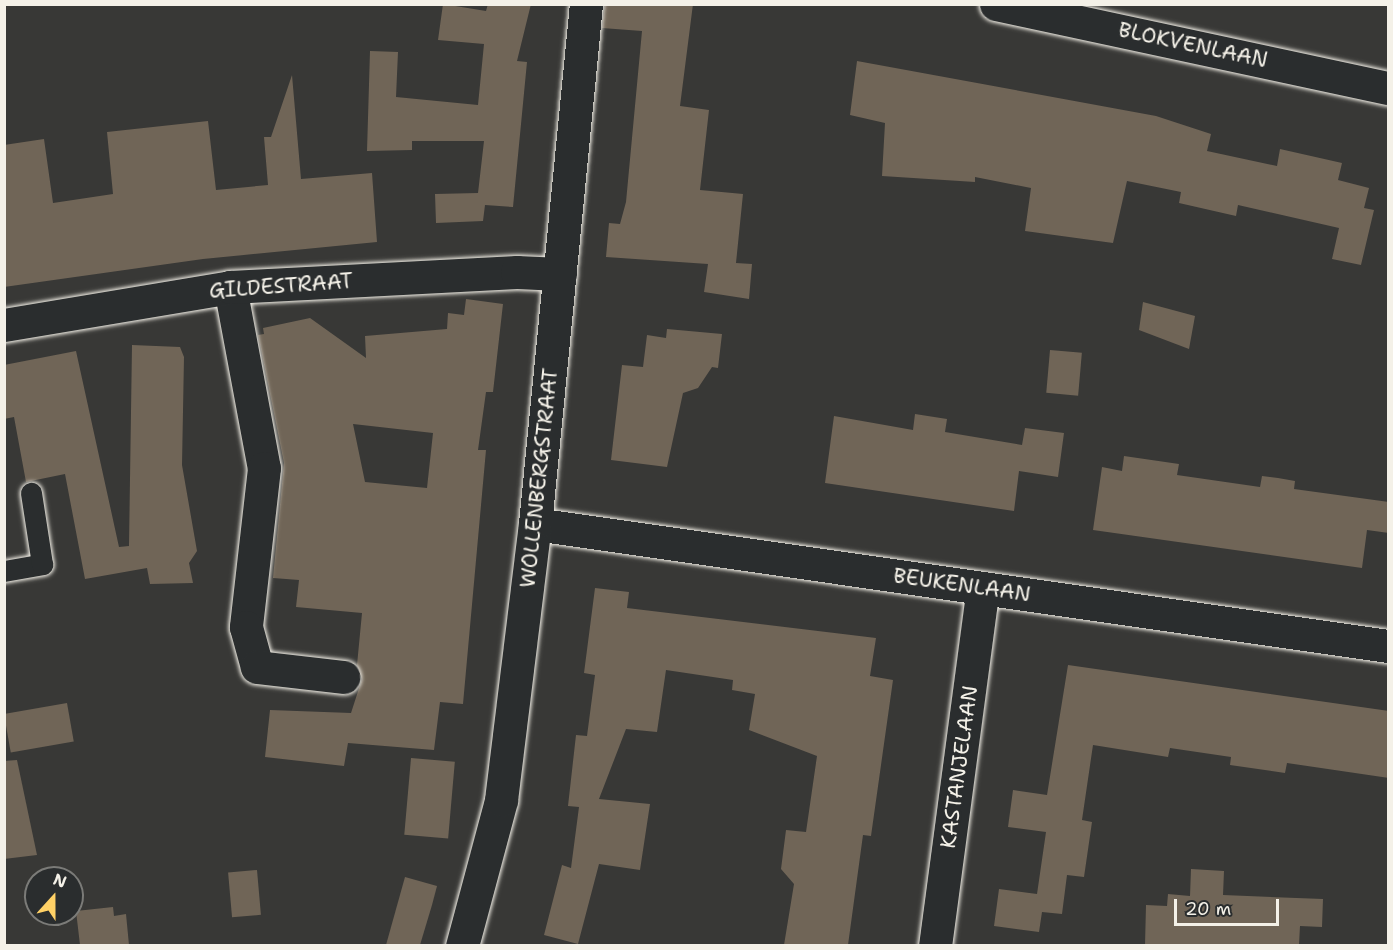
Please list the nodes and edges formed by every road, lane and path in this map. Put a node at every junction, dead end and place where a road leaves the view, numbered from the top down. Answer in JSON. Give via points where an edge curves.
{"nodes":[{"id":1,"x":586,"y":4,"type":"edge"},
{"id":2,"x":996,"y":4,"type":"edge"},
{"id":3,"x":1389,"y":88,"type":"edge"},
{"id":4,"x":560,"y":274,"type":"junction"},
{"id":5,"x":230,"y":287,"type":"junction"},
{"id":6,"x":4,"y":325,"type":"edge"},
{"id":7,"x":31,"y":493,"type":"dead end"},
{"id":8,"x":535,"y":524,"type":"junction"},
{"id":9,"x":4,"y":571,"type":"edge"},
{"id":10,"x":983,"y":588,"type":"junction"},
{"id":11,"x":1389,"y":646,"type":"edge"},
{"id":12,"x":343,"y":676,"type":"dead end"},
{"id":13,"x":462,"y":945,"type":"edge"},
{"id":14,"x":935,"y":945,"type":"edge"}],
"edges":[{"from":1,"to":4,"type":"street","name":"WOLLENBERGSTRAAT"},
{"from":2,"to":3,"type":"street","name":"BLOKVENLAAN"},
{"from":4,"to":5,"type":"street","name":"GILDESTRAAT","via":[[517,272]]},
{"from":4,"to":8,"type":"street","name":"WOLLENBERGSTRAAT"},
{"from":5,"to":6,"type":"street","name":"GILDESTRAAT"},
{"from":5,"to":12,"type":"street","via":[[264,468],[246,627],[251,647],[257,667]]},
{"from":7,"to":9,"type":"lane","via":[[42,564]]},
{"from":8,"to":10,"type":"street","name":"BEUKENLAAN"},
{"from":8,"to":13,"type":"street","name":"WOLLENBERGSTRAAT","via":[[501,800]]},
{"from":10,"to":11,"type":"street","name":"BEUKENLAAN"},
{"from":10,"to":14,"type":"street","name":"KASTANJELAAN"}]}
